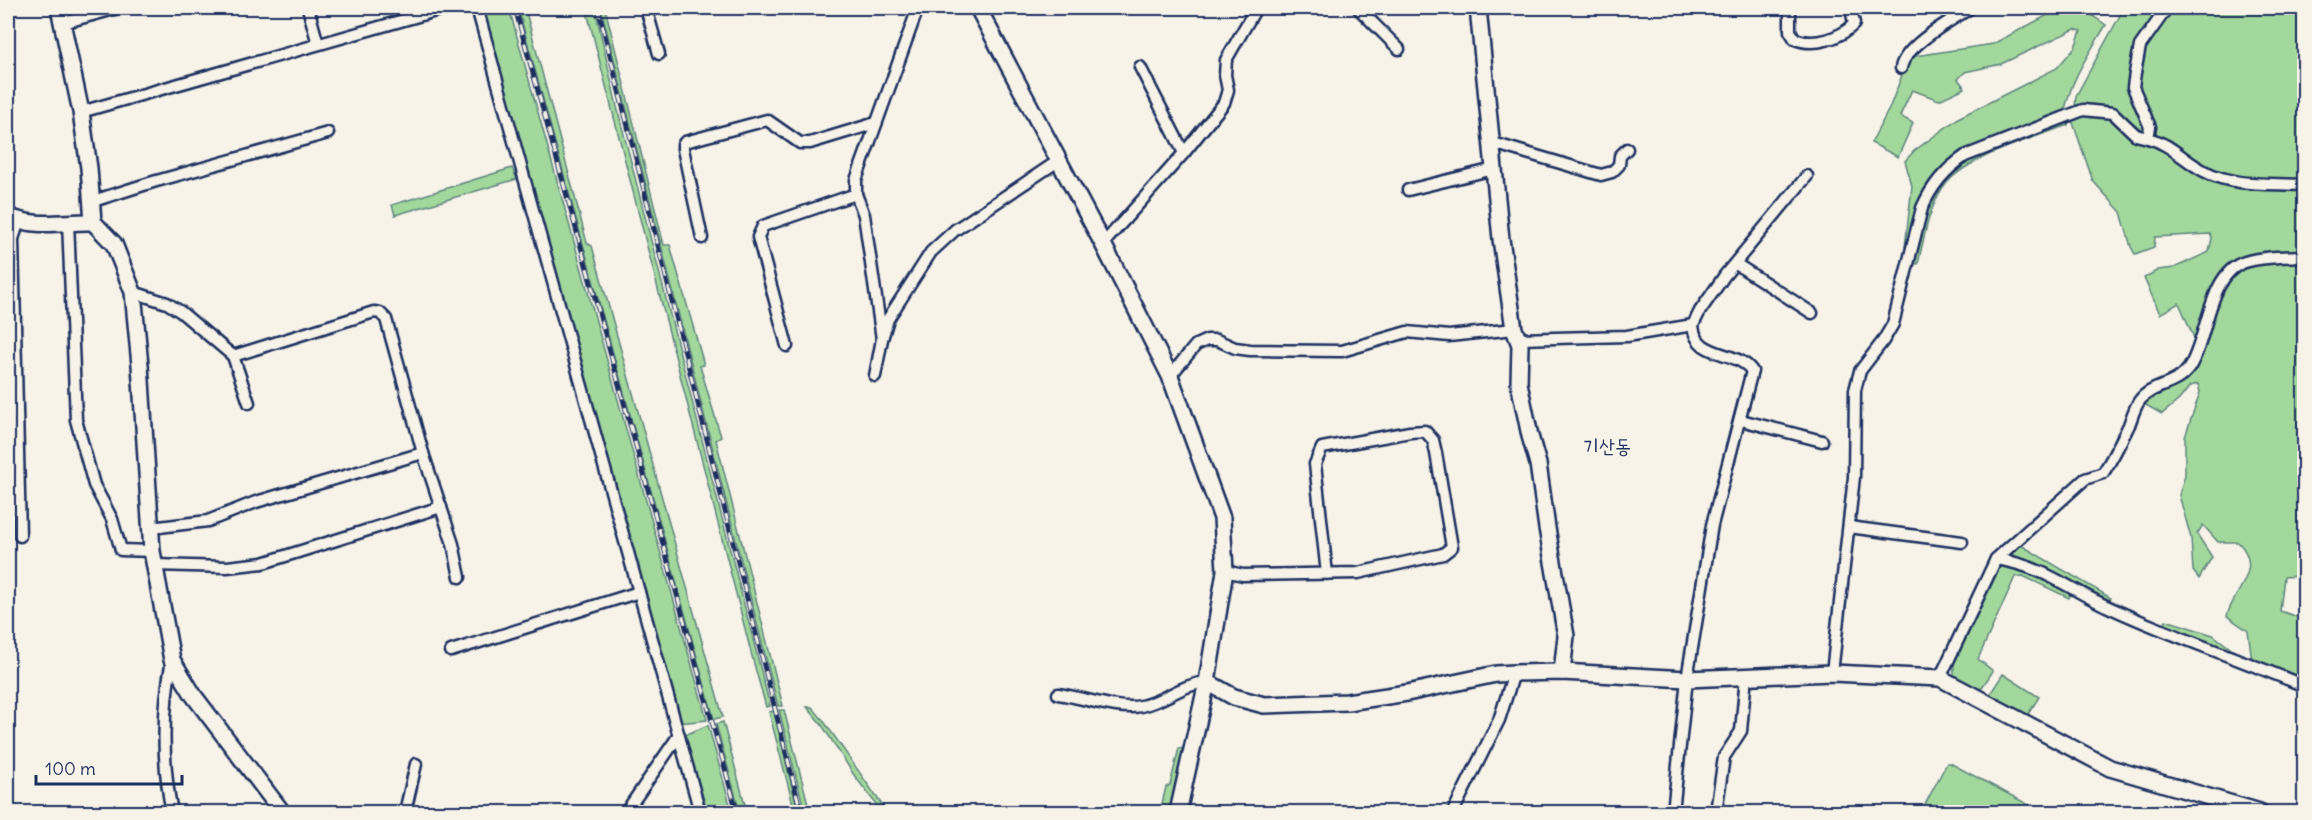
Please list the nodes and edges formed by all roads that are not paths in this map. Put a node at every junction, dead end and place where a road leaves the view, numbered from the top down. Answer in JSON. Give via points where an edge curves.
{"nodes":[{"id":1,"x":59,"y":8,"type":"edge"},
{"id":2,"x":118,"y":8,"type":"edge"},
{"id":3,"x":308,"y":8,"type":"edge"},
{"id":4,"x":446,"y":8,"type":"edge"},
{"id":5,"x":477,"y":8,"type":"edge"},
{"id":6,"x":646,"y":8,"type":"edge"},
{"id":7,"x":918,"y":8,"type":"edge"},
{"id":8,"x":978,"y":8,"type":"edge"},
{"id":9,"x":1256,"y":8,"type":"edge"},
{"id":10,"x":1358,"y":8,"type":"edge"},
{"id":11,"x":1478,"y":8,"type":"edge"},
{"id":12,"x":1790,"y":8,"type":"edge"},
{"id":13,"x":1851,"y":8,"type":"edge"},
{"id":14,"x":1970,"y":8,"type":"edge"},
{"id":15,"x":2168,"y":8,"type":"edge"},
{"id":16,"x":63,"y":23,"type":"junction"},
{"id":17,"x":318,"y":44,"type":"junction"},
{"id":18,"x":1399,"y":49,"type":"dead end"},
{"id":19,"x":659,"y":54,"type":"dead end"},
{"id":20,"x":1140,"y":67,"type":"dead end"},
{"id":21,"x":1901,"y":68,"type":"dead end"},
{"id":22,"x":81,"y":112,"type":"junction"},
{"id":23,"x":876,"y":123,"type":"junction"},
{"id":24,"x":328,"y":133,"type":"dead end"},
{"id":25,"x":2148,"y":138,"type":"junction"},
{"id":26,"x":1493,"y":143,"type":"junction"},
{"id":27,"x":1627,"y":149,"type":"dead end"},
{"id":28,"x":1184,"y":153,"type":"junction"},
{"id":29,"x":1058,"y":161,"type":"junction"},
{"id":30,"x":1494,"y":169,"type":"junction"},
{"id":31,"x":1807,"y":176,"type":"dead end"},
{"id":32,"x":2304,"y":187,"type":"edge"},
{"id":33,"x":1408,"y":190,"type":"dead end"},
{"id":34,"x":856,"y":194,"type":"junction"},
{"id":35,"x":90,"y":202,"type":"junction"},
{"id":36,"x":13,"y":219,"type":"edge"},
{"id":37,"x":68,"y":221,"type":"junction"},
{"id":38,"x":93,"y":222,"type":"junction"},
{"id":39,"x":702,"y":238,"type":"dead end"},
{"id":40,"x":1103,"y":244,"type":"junction"},
{"id":41,"x":2304,"y":256,"type":"edge"},
{"id":42,"x":1736,"y":264,"type":"junction"},
{"id":43,"x":133,"y":292,"type":"junction"},
{"id":44,"x":1812,"y":313,"type":"dead end"},
{"id":45,"x":1693,"y":325,"type":"junction"},
{"id":46,"x":1516,"y":334,"type":"junction"},
{"id":47,"x":882,"y":339,"type":"junction"},
{"id":48,"x":787,"y":346,"type":"dead end"},
{"id":49,"x":233,"y":356,"type":"junction"},
{"id":50,"x":875,"y":376,"type":"dead end"},
{"id":51,"x":1170,"y":376,"type":"junction"},
{"id":52,"x":249,"y":403,"type":"dead end"},
{"id":53,"x":1741,"y":420,"type":"junction"},
{"id":54,"x":19,"y":422,"type":"junction"},
{"id":55,"x":8,"y":430,"type":"edge"},
{"id":56,"x":1822,"y":441,"type":"dead end"},
{"id":57,"x":423,"y":453,"type":"junction"},
{"id":58,"x":441,"y":507,"type":"junction"},
{"id":59,"x":1849,"y":527,"type":"junction"},
{"id":60,"x":151,"y":528,"type":"junction"},
{"id":61,"x":20,"y":536,"type":"dead end"},
{"id":62,"x":1962,"y":542,"type":"dead end"},
{"id":63,"x":153,"y":558,"type":"junction"},
{"id":64,"x":1996,"y":559,"type":"junction"},
{"id":65,"x":1225,"y":571,"type":"junction"},
{"id":66,"x":1327,"y":574,"type":"junction"},
{"id":67,"x":460,"y":577,"type":"dead end"},
{"id":68,"x":639,"y":592,"type":"junction"},
{"id":69,"x":451,"y":651,"type":"dead end"},
{"id":70,"x":171,"y":660,"type":"junction"},
{"id":71,"x":1562,"y":672,"type":"junction"},
{"id":72,"x":1514,"y":673,"type":"junction"},
{"id":73,"x":1832,"y":673,"type":"junction"},
{"id":74,"x":1746,"y":676,"type":"junction"},
{"id":75,"x":1940,"y":678,"type":"junction"},
{"id":76,"x":1687,"y":679,"type":"junction"},
{"id":77,"x":1207,"y":682,"type":"junction"},
{"id":78,"x":2304,"y":686,"type":"edge"},
{"id":79,"x":1058,"y":694,"type":"dead end"},
{"id":80,"x":679,"y":735,"type":"junction"},
{"id":81,"x":416,"y":764,"type":"dead end"},
{"id":82,"x":172,"y":813,"type":"edge"},
{"id":83,"x":282,"y":813,"type":"edge"},
{"id":84,"x":405,"y":813,"type":"edge"},
{"id":85,"x":626,"y":813,"type":"edge"},
{"id":86,"x":700,"y":813,"type":"edge"},
{"id":87,"x":1179,"y":813,"type":"edge"},
{"id":88,"x":1453,"y":813,"type":"edge"},
{"id":89,"x":1672,"y":813,"type":"edge"},
{"id":90,"x":1716,"y":813,"type":"edge"},
{"id":91,"x":2260,"y":813,"type":"edge"}],
"edges":[{"from":1,"to":16,"type":"street"},
{"from":2,"to":16,"type":"street"},
{"from":3,"to":17,"type":"street"},
{"from":4,"to":17,"type":"street"},
{"from":5,"to":68,"type":"street"},
{"from":6,"to":19,"type":"street"},
{"from":7,"to":23,"type":"street"},
{"from":8,"to":29,"type":"street"},
{"from":9,"to":28,"type":"street","via":[[1226,60],[1228,90],[1224,103]]},
{"from":10,"to":18,"type":"street"},
{"from":11,"to":26,"type":"street"},
{"from":12,"to":13,"type":"street","via":[[1790,31],[1795,39],[1810,41],[1845,33],[1854,24]]},
{"from":14,"to":21,"type":"street","via":[[1911,49],[1902,59]]},
{"from":15,"to":25,"type":"street","via":[[2140,46],[2135,74],[2133,87],[2150,127]]},
{"from":16,"to":22,"type":"street"},
{"from":17,"to":22,"type":"street"},
{"from":20,"to":28,"type":"street"},
{"from":22,"to":35,"type":"street"},
{"from":23,"to":34,"type":"street","via":[[856,180]]},
{"from":23,"to":39,"type":"street","via":[[800,143],[767,120],[685,142],[682,145]]},
{"from":24,"to":35,"type":"street"},
{"from":25,"to":32,"type":"street","via":[[2164,142],[2205,172],[2224,178],[2248,184]]},
{"from":25,"to":59,"type":"street","via":[[2136,135],[2113,113],[2083,110],[1965,156],[1929,190],[1893,324],[1860,371],[1855,390]]},
{"from":26,"to":27,"type":"street","via":[[1601,175],[1612,172]]},
{"from":26,"to":30,"type":"street"},
{"from":28,"to":40,"type":"street"},
{"from":29,"to":40,"type":"street"},
{"from":29,"to":47,"type":"street","via":[[956,230],[931,252],[888,319]]},
{"from":30,"to":33,"type":"street"},
{"from":30,"to":46,"type":"street"},
{"from":31,"to":42,"type":"street"},
{"from":34,"to":47,"type":"street","via":[[864,215]]},
{"from":34,"to":48,"type":"street","via":[[763,226],[758,237]]},
{"from":35,"to":38,"type":"street"},
{"from":36,"to":37,"type":"street","via":[[44,225]]},
{"from":36,"to":54,"type":"street"},
{"from":37,"to":38,"type":"street"},
{"from":37,"to":63,"type":"street","via":[[76,420],[94,485],[112,519],[122,550]]},
{"from":38,"to":43,"type":"street","via":[[114,244]]},
{"from":40,"to":51,"type":"street"},
{"from":41,"to":64,"type":"street","via":[[2243,262],[2229,272],[2218,287],[2201,342],[2187,370],[2176,381],[2140,400],[2103,473],[2085,479]]},
{"from":42,"to":44,"type":"street"},
{"from":42,"to":45,"type":"street"},
{"from":43,"to":49,"type":"street","via":[[167,303]]},
{"from":43,"to":60,"type":"street"},
{"from":45,"to":46,"type":"street","via":[[1627,336]]},
{"from":45,"to":53,"type":"street","via":[[1701,344],[1746,363],[1752,371]]},
{"from":46,"to":51,"type":"street","via":[[1449,336],[1407,332],[1342,351],[1250,350],[1207,340],[1196,345]]},
{"from":46,"to":71,"type":"street","via":[[1521,392],[1538,464],[1566,636]]},
{"from":47,"to":50,"type":"street"},
{"from":49,"to":52,"type":"street"},
{"from":49,"to":57,"type":"street","via":[[380,313],[386,319]]},
{"from":51,"to":65,"type":"street","via":[[1222,518]]},
{"from":53,"to":56,"type":"street"},
{"from":53,"to":76,"type":"street","via":[[1712,525]]},
{"from":54,"to":55,"type":"street"},
{"from":54,"to":61,"type":"street"},
{"from":57,"to":58,"type":"street"},
{"from":57,"to":60,"type":"street","via":[[256,502],[208,521]]},
{"from":58,"to":63,"type":"street","via":[[263,562],[227,567]]},
{"from":58,"to":67,"type":"street"},
{"from":59,"to":62,"type":"street"},
{"from":59,"to":73,"type":"street"},
{"from":60,"to":63,"type":"street"},
{"from":63,"to":70,"type":"street"},
{"from":64,"to":75,"type":"street"},
{"from":64,"to":78,"type":"street","via":[[2050,574],[2111,608]]},
{"from":65,"to":66,"type":"street"},
{"from":65,"to":77,"type":"street"},
{"from":66,"to":66,"type":"street","via":[[1315,464],[1322,448],[1425,431],[1433,440],[1452,547],[1443,554],[1414,562],[1358,573]]},
{"from":68,"to":69,"type":"street"},
{"from":68,"to":80,"type":"street"},
{"from":70,"to":82,"type":"street","via":[[166,689],[166,766]]},
{"from":70,"to":83,"type":"street"},
{"from":71,"to":72,"type":"street"},
{"from":71,"to":76,"type":"street"},
{"from":72,"to":77,"type":"street","via":[[1347,702],[1276,705],[1234,697]]},
{"from":72,"to":88,"type":"street","via":[[1499,720]]},
{"from":73,"to":74,"type":"street"},
{"from":73,"to":75,"type":"street"},
{"from":74,"to":76,"type":"street"},
{"from":74,"to":90,"type":"street","via":[[1741,731],[1724,757]]},
{"from":75,"to":91,"type":"street","via":[[2109,768]]},
{"from":76,"to":89,"type":"street"},
{"from":77,"to":79,"type":"street","via":[[1194,683],[1143,706]]},
{"from":77,"to":87,"type":"street"},
{"from":80,"to":85,"type":"street"},
{"from":80,"to":86,"type":"street"},
{"from":81,"to":84,"type":"street"}]}
